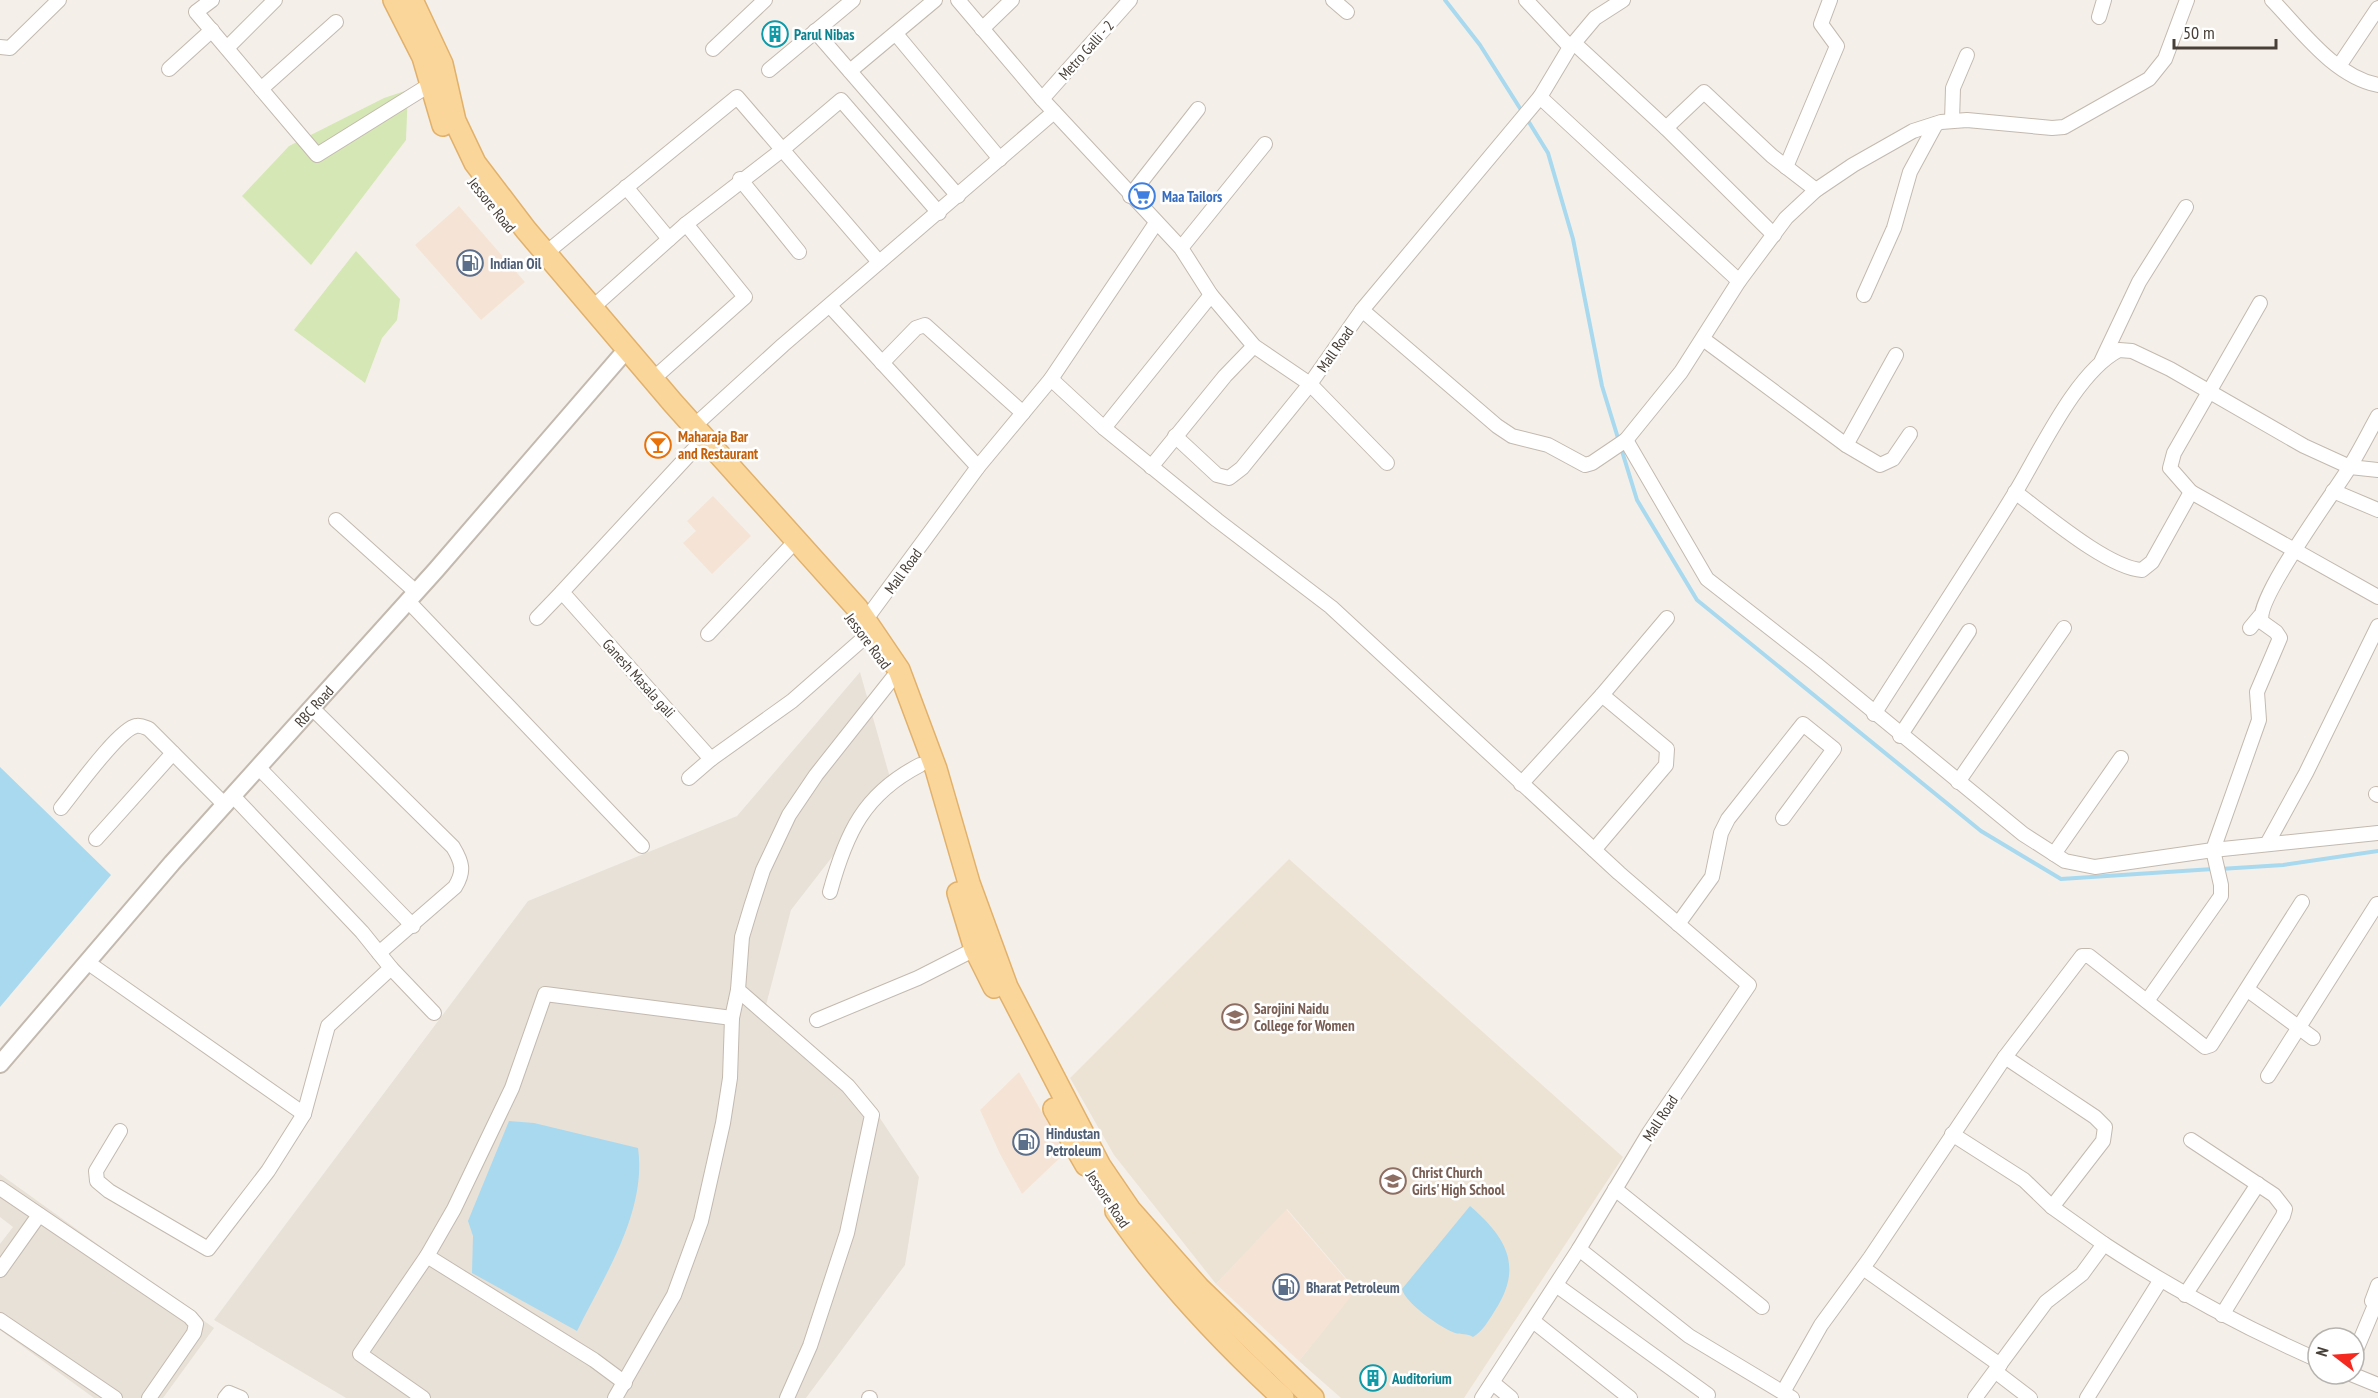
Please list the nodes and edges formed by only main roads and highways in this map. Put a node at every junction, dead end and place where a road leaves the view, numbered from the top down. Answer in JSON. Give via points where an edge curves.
{"nodes":[{"id":1,"x":394,"y":0,"type":"edge"},
{"id":2,"x":412,"y":0,"type":"edge"},
{"id":3,"x":623,"y":353,"type":"junction"},
{"id":4,"x":696,"y":435,"type":"junction"},
{"id":5,"x":866,"y":628,"type":"junction"},
{"id":6,"x":897,"y":673,"type":"junction"},
{"id":7,"x":1103,"y":1182,"type":"junction"},
{"id":8,"x":1130,"y":1220,"type":"junction"},
{"id":9,"x":1283,"y":1398,"type":"edge"},
{"id":10,"x":1302,"y":1398,"type":"edge"},
{"id":11,"x":1313,"y":1398,"type":"edge"}],
"edges":[{"from":1,"to":3,"type":"main road","name":"Jessore Road","via":[[423,57],[446,135],[460,164]]},
{"from":2,"to":3,"type":"main road","name":"Jessore Road","via":[[442,64],[463,141],[496,192],[592,308]]},
{"from":3,"to":4,"type":"main road","name":"Jessore Road"},
{"from":3,"to":4,"type":"main road","name":"Jessore Road","via":[[653,379]]},
{"from":4,"to":5,"type":"main road","name":"Jessore Road","via":[[789,548]]},
{"from":4,"to":5,"type":"main road","name":"Jessore Road","via":[[814,558]]},
{"from":5,"to":6,"type":"main road","name":"Jessore Road"},
{"from":6,"to":7,"type":"main road","name":"Jessore Road","via":[[936,769],[971,890],[1007,987]]},
{"from":6,"to":7,"type":"main road","name":"Jessore Road","via":[[975,949],[1070,1139]]},
{"from":7,"to":8,"type":"main road","name":"Jessore Road"},
{"from":8,"to":9,"type":"main road","name":"Jessore Road","via":[[1186,1301]]},
{"from":8,"to":10,"type":"main road","via":[[1210,1313]]},
{"from":8,"to":11,"type":"main road","name":"Jessore Road"}]}
